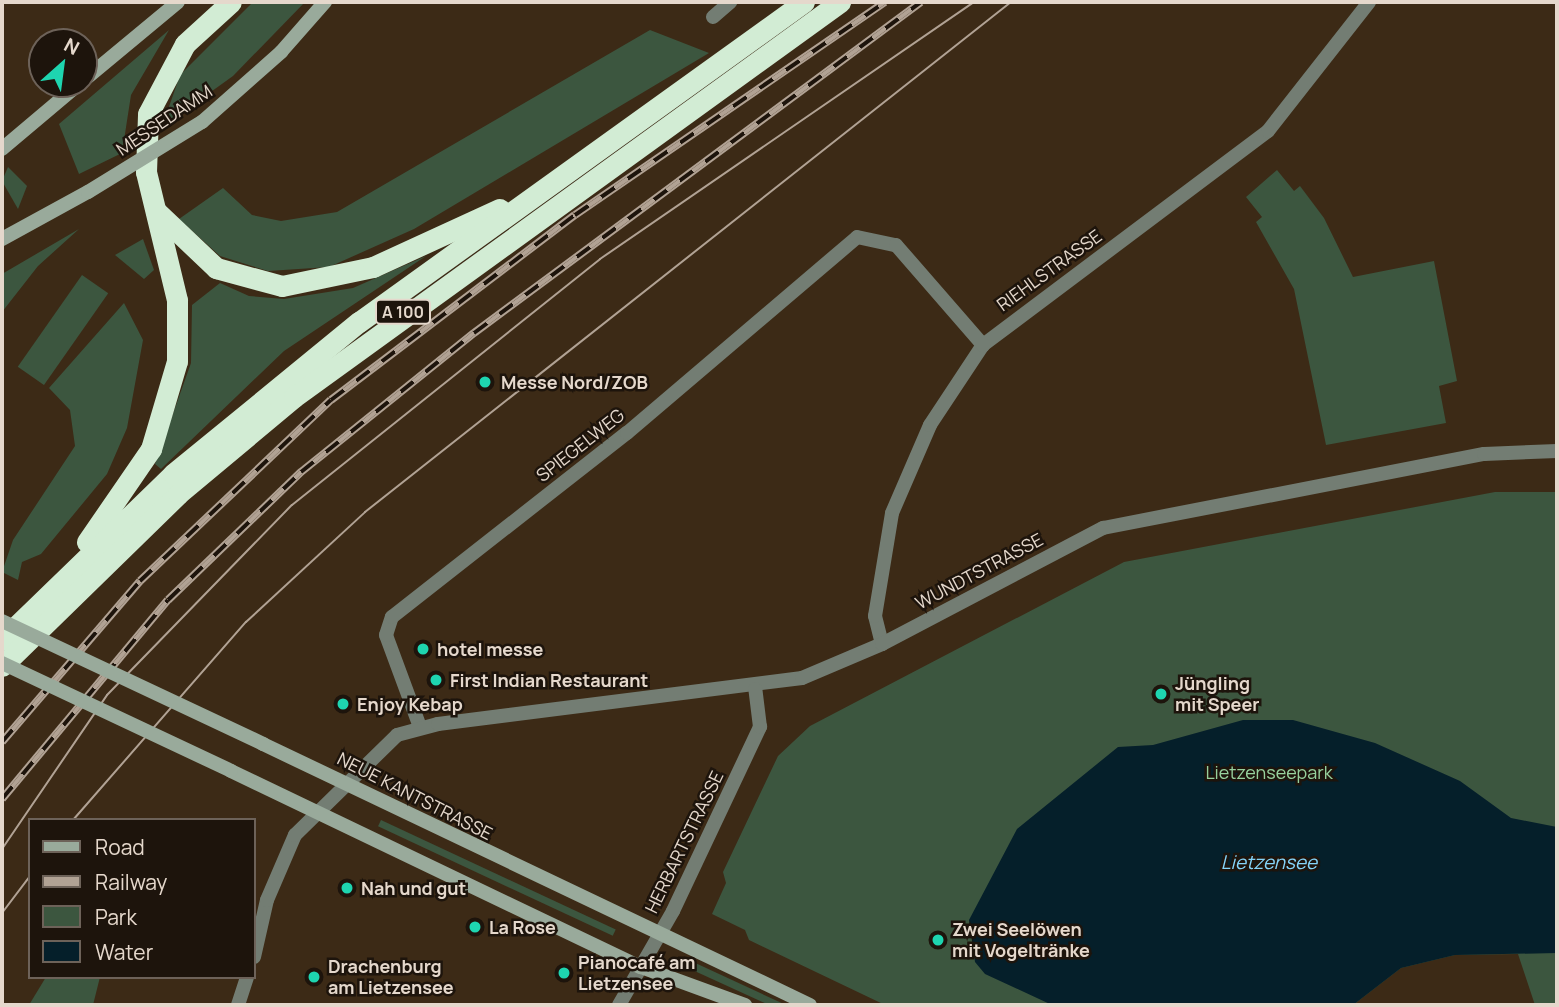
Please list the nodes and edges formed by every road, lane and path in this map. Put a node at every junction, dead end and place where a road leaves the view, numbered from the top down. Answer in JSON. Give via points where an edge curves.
{"nodes":[{"id":1,"x":178,"y":2,"type":"edge"},
{"id":2,"x":231,"y":2,"type":"edge"},
{"id":3,"x":325,"y":2,"type":"edge"},
{"id":4,"x":730,"y":2,"type":"edge"},
{"id":5,"x":804,"y":2,"type":"edge"},
{"id":6,"x":840,"y":2,"type":"edge"},
{"id":7,"x":1369,"y":2,"type":"edge"},
{"id":8,"x":713,"y":17,"type":"dead end"},
{"id":9,"x":98,"y":68,"type":"edge"},
{"id":10,"x":62,"y":98,"type":"edge"},
{"id":11,"x":2,"y":149,"type":"edge"},
{"id":12,"x":550,"y":186,"type":"junction"},
{"id":13,"x":151,"y":203,"type":"junction"},
{"id":14,"x":2,"y":239,"type":"edge"},
{"id":15,"x":983,"y":345,"type":"junction"},
{"id":16,"x":1557,"y":451,"type":"edge"},
{"id":17,"x":42,"y":598,"type":"junction"},
{"id":18,"x":2,"y":621,"type":"edge"},
{"id":19,"x":2,"y":640,"type":"edge"},
{"id":20,"x":882,"y":644,"type":"junction"},
{"id":21,"x":2,"y":665,"type":"edge"},
{"id":22,"x":755,"y":689,"type":"junction"},
{"id":23,"x":420,"y":727,"type":"junction"},
{"id":24,"x":346,"y":782,"type":"junction"},
{"id":25,"x":314,"y":813,"type":"junction"},
{"id":26,"x":659,"y":935,"type":"junction"},
{"id":27,"x":256,"y":948,"type":"edge"},
{"id":28,"x":641,"y":967,"type":"junction"},
{"id":29,"x":246,"y":979,"type":"edge"},
{"id":30,"x":238,"y":1005,"type":"edge"},
{"id":31,"x":619,"y":1005,"type":"edge"},
{"id":32,"x":745,"y":1005,"type":"edge"},
{"id":33,"x":810,"y":1005,"type":"edge"}],
"edges":[{"from":1,"to":9,"type":"main road"},
{"from":2,"to":13,"type":"highway","via":[[185,44],[157,90],[143,143]]},
{"from":3,"to":14,"type":"main road","name":"MESSEDAMM","bridge":true,"via":[[281,52],[202,122]]},
{"from":4,"to":8,"type":"street"},
{"from":5,"to":12,"type":"highway","number":"A 100"},
{"from":6,"to":21,"type":"highway","number":"A 100","via":[[294,397],[178,494]]},
{"from":7,"to":15,"type":"street","name":"RIEHLSTRASSE","via":[[1268,131]]},
{"from":10,"to":11,"type":"main road"},
{"from":12,"to":13,"type":"highway","via":[[373,267],[282,286],[216,268],[183,243]]},
{"from":12,"to":17,"type":"highway","number":"A 100","via":[[300,370],[173,474]]},
{"from":13,"to":17,"type":"highway","via":[[177,300],[171,394],[137,472]]},
{"from":15,"to":20,"type":"street","name":"RIEHLSTRASSE","via":[[930,425],[892,513],[875,616]]},
{"from":15,"to":23,"type":"street","name":"SPIEGELWEG","via":[[896,245],[869,235],[857,237],[626,433],[392,617],[386,635]]},
{"from":16,"to":20,"type":"street","name":"WUNDTSTRASSE","via":[[1484,454],[1128,520]]},
{"from":17,"to":19,"type":"highway","number":"A 100"},
{"from":18,"to":24,"type":"main road","name":"NEUE KANTSTRASSE","bridge":true},
{"from":20,"to":22,"type":"street","name":"WUNDTSTRASSE","via":[[802,678]]},
{"from":21,"to":25,"type":"main road","bridge":true},
{"from":22,"to":23,"type":"street","name":"WUNDTSTRASSE"},
{"from":22,"to":26,"type":"street","name":"HERBARTSTRASSE","via":[[760,727]]},
{"from":23,"to":24,"type":"street","name":"WUNDTSTRASSE","via":[[377,749]]},
{"from":24,"to":25,"type":"street","name":"WUNDTSTRASSE"},
{"from":24,"to":26,"type":"main road","name":"NEUE KANTSTRASSE"},
{"from":25,"to":27,"type":"street","name":"WUNDTSTRASSE","via":[[295,835],[267,900]]},
{"from":25,"to":28,"type":"main road"},
{"from":26,"to":28,"type":"street","name":"HERBARTSTRASSE"},
{"from":26,"to":33,"type":"main road","name":"NEUE KANTSTRASSE"},
{"from":28,"to":31,"type":"street","name":"HERBARTSTRASSE"},
{"from":28,"to":32,"type":"main road"},
{"from":29,"to":30,"type":"street"}]}
